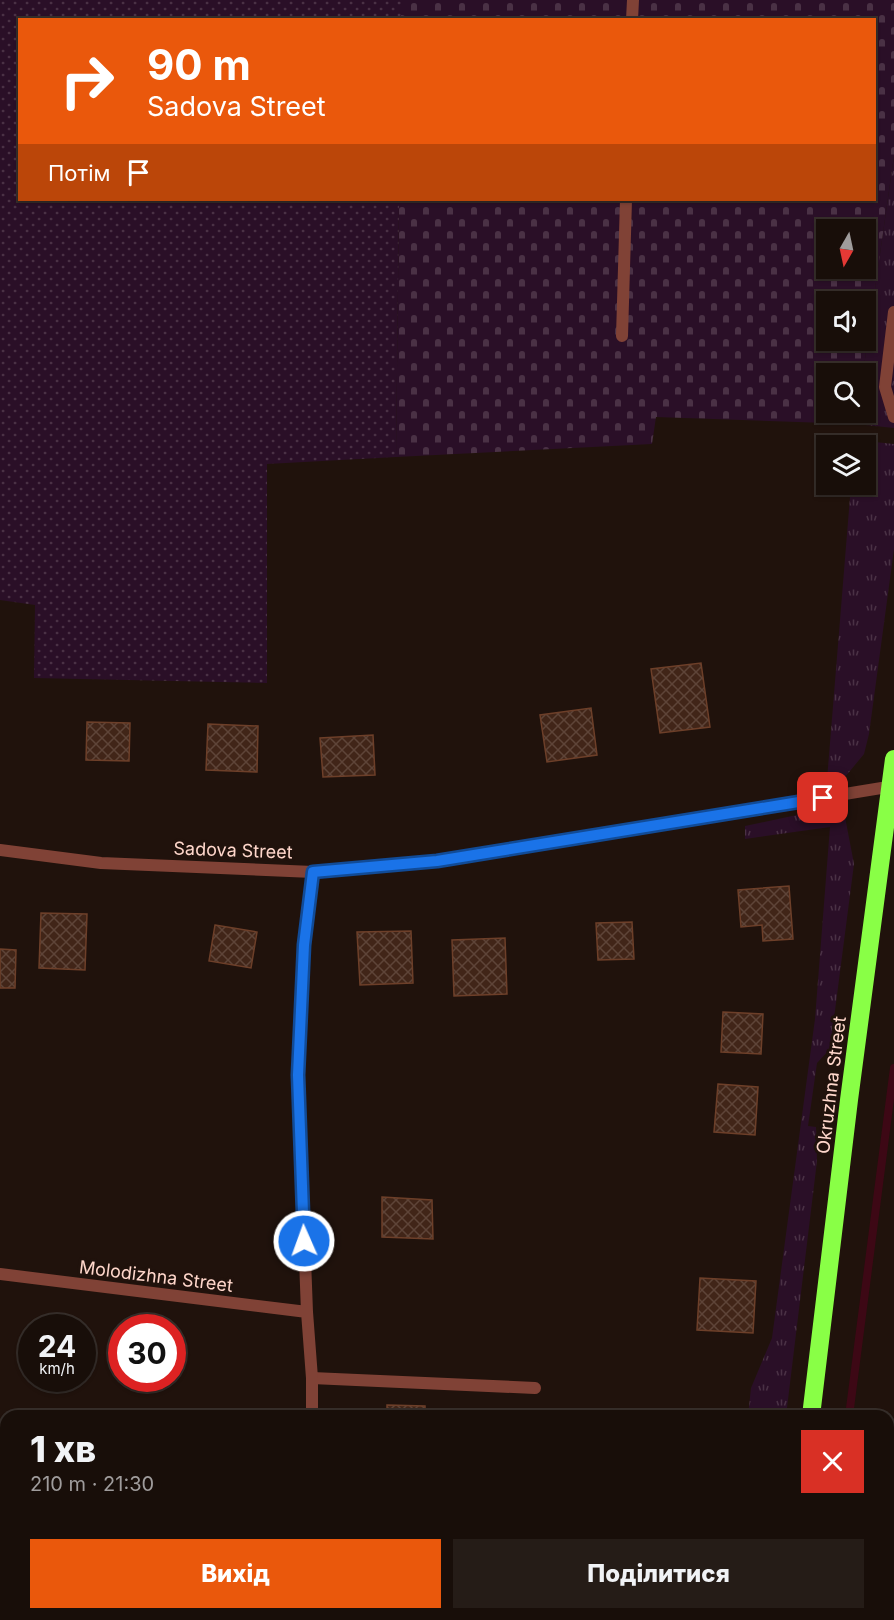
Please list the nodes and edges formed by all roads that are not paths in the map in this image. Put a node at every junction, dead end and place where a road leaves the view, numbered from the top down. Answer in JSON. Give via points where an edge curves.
{"nodes":[{"id":1,"x":633,"y":0,"type":"edge"},
{"id":2,"x":632,"y":18,"type":"edge"},
{"id":3,"x":626,"y":201,"type":"edge"},
{"id":4,"x":894,"y":312,"type":"edge"},
{"id":5,"x":622,"y":336,"type":"dead end"},
{"id":6,"x":894,"y":417,"type":"edge"},
{"id":7,"x":894,"y":759,"type":"edge"},
{"id":8,"x":892,"y":787,"type":"edge"},
{"id":9,"x":0,"y":850,"type":"edge"},
{"id":10,"x":313,"y":872,"type":"junction"},
{"id":11,"x":0,"y":1274,"type":"edge"},
{"id":12,"x":307,"y":1312,"type":"junction"},
{"id":13,"x":312,"y":1378,"type":"junction"},
{"id":14,"x":535,"y":1388,"type":"dead end"},
{"id":15,"x":312,"y":1410,"type":"edge"},
{"id":16,"x":812,"y":1410,"type":"edge"}],
"edges":[{"from":1,"to":2,"type":"street"},
{"from":3,"to":5,"type":"street"},
{"from":4,"to":6,"type":"street","via":[[885,387]]},
{"from":7,"to":8,"type":"highway","name":"Okruzhna Street"},
{"from":8,"to":10,"type":"street","name":"Sadova Street","via":[[437,861]]},
{"from":8,"to":16,"type":"highway","name":"Okruzhna Street"},
{"from":9,"to":10,"type":"street","name":"Sadova Street","via":[[101,863]]},
{"from":10,"to":12,"type":"street","via":[[304,945],[298,1075]]},
{"from":11,"to":12,"type":"street","name":"Molodizhna Street"},
{"from":12,"to":13,"type":"street"},
{"from":13,"to":14,"type":"street"},
{"from":13,"to":15,"type":"street"}]}
